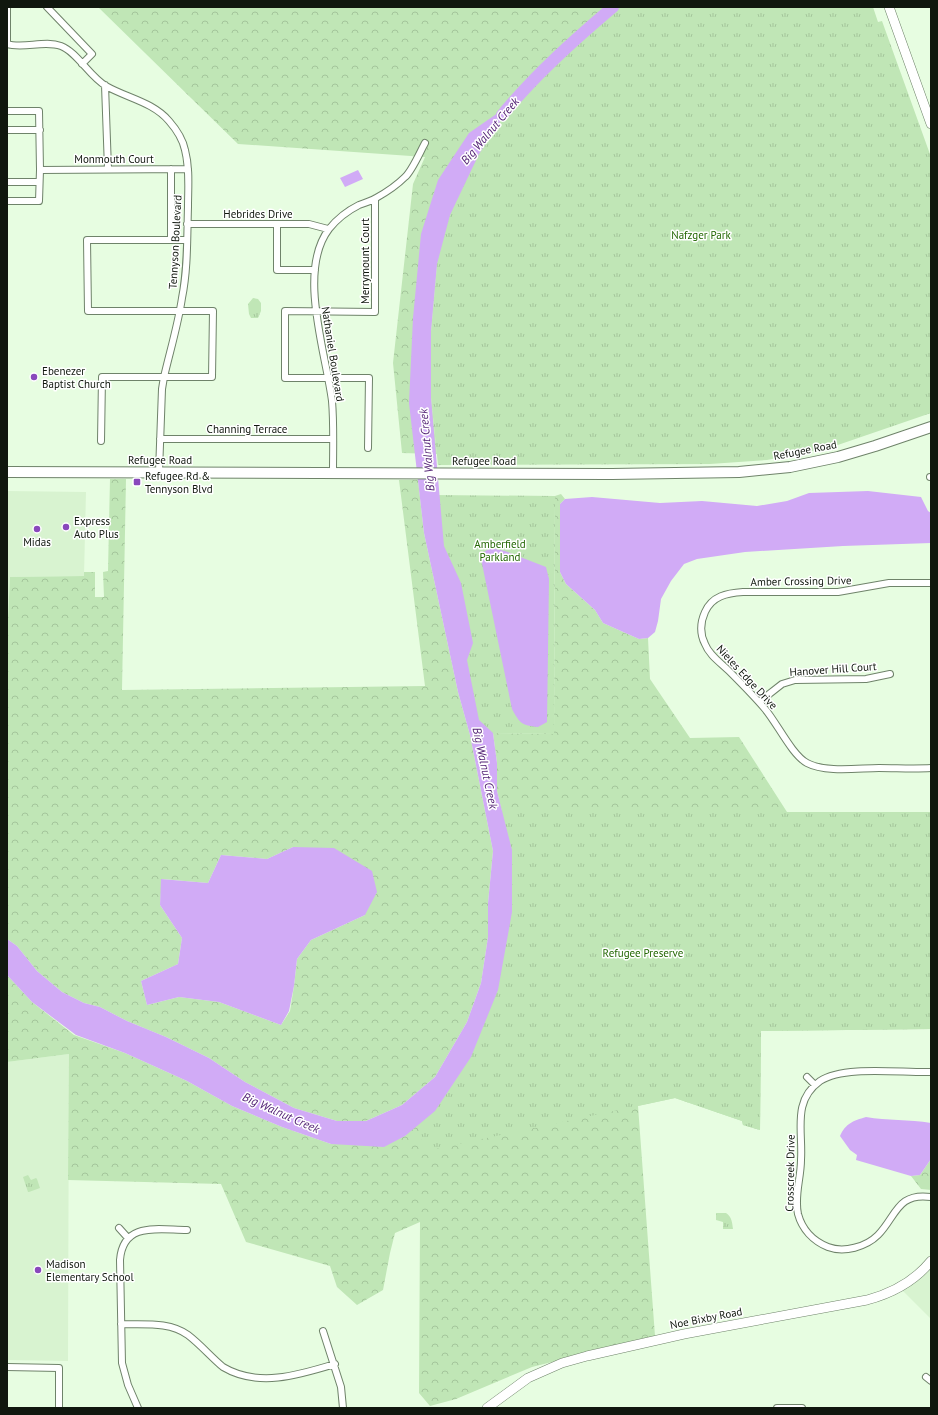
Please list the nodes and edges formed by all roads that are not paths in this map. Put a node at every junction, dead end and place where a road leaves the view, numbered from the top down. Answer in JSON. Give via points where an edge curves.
{"nodes":[{"id":1,"x":7,"y":7,"type":"edge"},
{"id":2,"x":47,"y":7,"type":"edge"},
{"id":3,"x":889,"y":7,"type":"edge"},
{"id":4,"x":82,"y":64,"type":"junction"},
{"id":5,"x":105,"y":85,"type":"junction"},
{"id":6,"x":7,"y":111,"type":"edge"},
{"id":7,"x":931,"y":124,"type":"edge"},
{"id":8,"x":7,"y":130,"type":"edge"},
{"id":9,"x":40,"y":130,"type":"junction"},
{"id":10,"x":425,"y":144,"type":"dead end"},
{"id":11,"x":108,"y":169,"type":"junction"},
{"id":12,"x":171,"y":169,"type":"junction"},
{"id":13,"x":188,"y":169,"type":"junction"},
{"id":14,"x":40,"y":170,"type":"junction"},
{"id":15,"x":7,"y":182,"type":"edge"},
{"id":16,"x":39,"y":182,"type":"junction"},
{"id":17,"x":375,"y":199,"type":"junction"},
{"id":18,"x":7,"y":201,"type":"edge"},
{"id":19,"x":188,"y":224,"type":"junction"},
{"id":20,"x":277,"y":224,"type":"junction"},
{"id":21,"x":328,"y":229,"type":"junction"},
{"id":22,"x":171,"y":240,"type":"junction"},
{"id":23,"x":187,"y":240,"type":"junction"},
{"id":24,"x":315,"y":270,"type":"junction"},
{"id":25,"x":179,"y":311,"type":"junction"},
{"id":26,"x":315,"y":312,"type":"junction"},
{"id":27,"x":164,"y":377,"type":"junction"},
{"id":28,"x":328,"y":378,"type":"junction"},
{"id":29,"x":931,"y":427,"type":"edge"},
{"id":30,"x":160,"y":438,"type":"junction"},
{"id":31,"x":333,"y":439,"type":"junction"},
{"id":32,"x":101,"y":442,"type":"dead end"},
{"id":33,"x":368,"y":448,"type":"dead end"},
{"id":34,"x":7,"y":472,"type":"edge"},
{"id":35,"x":159,"y":472,"type":"junction"},
{"id":36,"x":333,"y":473,"type":"junction"},
{"id":37,"x":931,"y":583,"type":"edge"},
{"id":38,"x":704,"y":614,"type":"joint"},
{"id":39,"x":890,"y":674,"type":"dead end"},
{"id":40,"x":759,"y":702,"type":"junction"},
{"id":41,"x":931,"y":768,"type":"edge"},
{"id":42,"x":931,"y":1072,"type":"edge"},
{"id":43,"x":807,"y":1077,"type":"dead end"},
{"id":44,"x":815,"y":1085,"type":"junction"},
{"id":45,"x":931,"y":1197,"type":"edge"},
{"id":46,"x":119,"y":1228,"type":"dead end"},
{"id":47,"x":187,"y":1230,"type":"dead end"},
{"id":48,"x":128,"y":1238,"type":"junction"},
{"id":49,"x":931,"y":1261,"type":"edge"},
{"id":50,"x":121,"y":1324,"type":"junction"},
{"id":51,"x":323,"y":1331,"type":"dead end"},
{"id":52,"x":335,"y":1364,"type":"junction"},
{"id":53,"x":7,"y":1367,"type":"edge"},
{"id":54,"x":59,"y":1408,"type":"edge"},
{"id":55,"x":138,"y":1408,"type":"edge"},
{"id":56,"x":343,"y":1408,"type":"edge"},
{"id":57,"x":487,"y":1408,"type":"edge"},
{"id":58,"x":777,"y":1408,"type":"edge"},
{"id":59,"x":784,"y":1408,"type":"edge"},
{"id":60,"x":802,"y":1408,"type":"edge"}],
"edges":[{"from":1,"to":4,"type":"street","name":"Tennyson Boulevard","via":[[7,44],[62,46]]},
{"from":2,"to":4,"type":"street","via":[[92,54]]},
{"from":3,"to":7,"type":"street"},
{"from":4,"to":5,"type":"street","name":"Tennyson Boulevard"},
{"from":5,"to":11,"type":"street"},
{"from":5,"to":13,"type":"street","name":"Tennyson Boulevard","via":[[154,108],[170,122],[185,148]]},
{"from":6,"to":9,"type":"street","via":[[39,111]]},
{"from":8,"to":9,"type":"street"},
{"from":9,"to":14,"type":"street"},
{"from":10,"to":17,"type":"street","name":"Nathaniel Boulevard","via":[[406,177]]},
{"from":11,"to":12,"type":"street","name":"Monmouth Court"},
{"from":11,"to":14,"type":"street","name":"Monmouth Court"},
{"from":12,"to":13,"type":"street","name":"Monmouth Court"},
{"from":12,"to":22,"type":"street"},
{"from":13,"to":19,"type":"street","name":"Tennyson Boulevard"},
{"from":14,"to":16,"type":"street"},
{"from":15,"to":16,"type":"street"},
{"from":16,"to":18,"type":"street","via":[[39,201]]},
{"from":17,"to":21,"type":"street","name":"Nathaniel Boulevard","via":[[342,215]]},
{"from":17,"to":26,"type":"street","name":"Merrymount Court","via":[[375,312]]},
{"from":19,"to":20,"type":"street","name":"Hebrides Drive"},
{"from":19,"to":23,"type":"street","name":"Tennyson Boulevard"},
{"from":20,"to":21,"type":"street","name":"Hebrides Drive","via":[[309,224]]},
{"from":20,"to":24,"type":"street","via":[[277,270]]},
{"from":21,"to":24,"type":"street","name":"Nathaniel Boulevard","via":[[320,247]]},
{"from":22,"to":23,"type":"street"},
{"from":22,"to":25,"type":"street","via":[[87,240],[88,311]]},
{"from":23,"to":25,"type":"street","name":"Tennyson Boulevard"},
{"from":24,"to":26,"type":"street","name":"Nathaniel Boulevard"},
{"from":25,"to":27,"type":"street","name":"Tennyson Boulevard"},
{"from":25,"to":27,"type":"street","via":[[213,311],[212,377]]},
{"from":26,"to":28,"type":"street","name":"Nathaniel Boulevard"},
{"from":26,"to":28,"type":"street","via":[[285,311],[285,378]]},
{"from":27,"to":30,"type":"street","name":"Tennyson Boulevard"},
{"from":27,"to":32,"type":"street","via":[[102,377]]},
{"from":28,"to":31,"type":"street","name":"Nathaniel Boulevard","via":[[332,402]]},
{"from":28,"to":33,"type":"street","via":[[369,378]]},
{"from":29,"to":36,"type":"main road","name":"Refugee Road","via":[[852,453],[809,463],[711,474]]},
{"from":30,"to":31,"type":"street","name":"Channing Terrace"},
{"from":30,"to":35,"type":"street","name":"Tennyson Boulevard"},
{"from":31,"to":36,"type":"street","name":"Nathaniel Boulevard"},
{"from":34,"to":35,"type":"main road","name":"Refugee Road"},
{"from":35,"to":36,"type":"main road","name":"Refugee Road"},
{"from":37,"to":38,"type":"street","name":"Amber Crossing Drive","via":[[889,583],[838,592],[733,592],[717,598]]},
{"from":38,"to":40,"type":"street","name":"Nieles Edge Drive","via":[[701,632],[706,647]]},
{"from":39,"to":40,"type":"street","name":"Hanover Hill Court","via":[[866,679],[787,682]]},
{"from":40,"to":41,"type":"street","name":"Nieles Edge Drive","via":[[798,756],[812,765],[829,768]]},
{"from":42,"to":44,"type":"street","name":"Crosscreek Drive","via":[[847,1072],[830,1076]]},
{"from":43,"to":44,"type":"street"},
{"from":44,"to":45,"type":"street","name":"Crosscreek Drive","via":[[808,1093],[800,1114],[802,1159],[797,1194],[798,1214],[805,1230],[812,1237],[836,1249],[856,1248],[879,1234],[900,1205],[919,1196]]},
{"from":46,"to":48,"type":"street"},
{"from":47,"to":48,"type":"street","via":[[142,1230]]},
{"from":48,"to":50,"type":"street","via":[[121,1254]]},
{"from":49,"to":57,"type":"street","name":"Noe Bixby Road","via":[[906,1285],[882,1296],[684,1334],[562,1363],[528,1378]]},
{"from":50,"to":52,"type":"street","via":[[156,1325],[178,1330],[188,1335],[229,1370],[251,1377],[265,1379],[295,1375]]},
{"from":50,"to":55,"type":"street","via":[[124,1372]]},
{"from":51,"to":52,"type":"street"},
{"from":52,"to":56,"type":"street"},
{"from":53,"to":54,"type":"street","via":[[59,1368]]},
{"from":58,"to":59,"type":"street"},
{"from":59,"to":60,"type":"street"}]}
